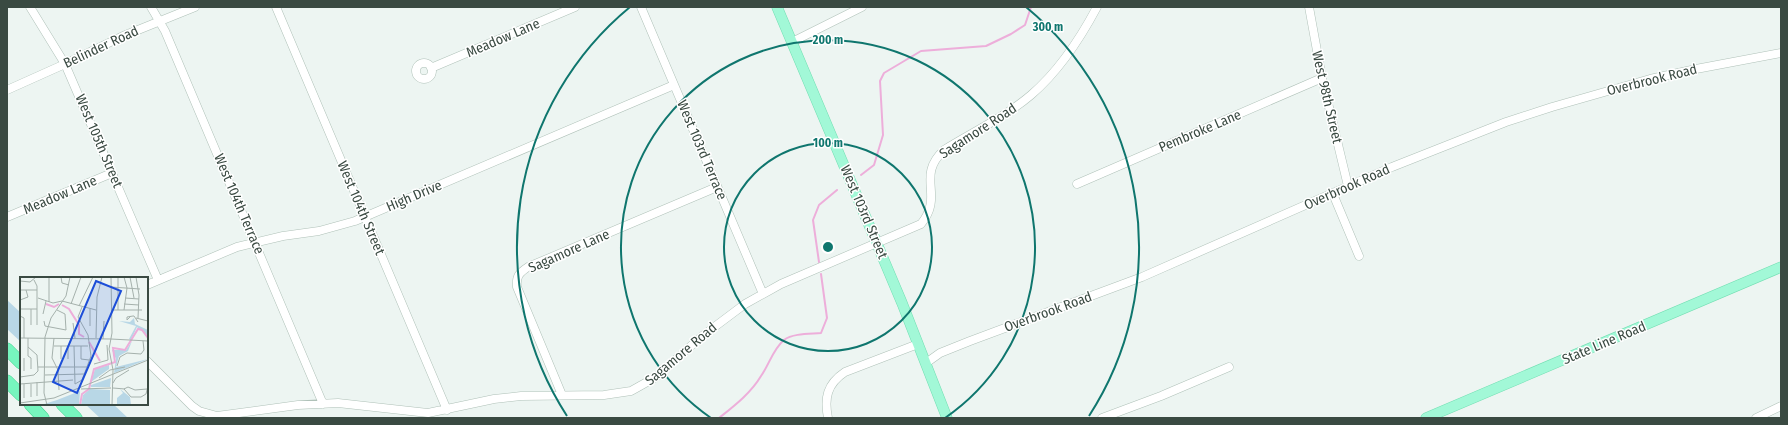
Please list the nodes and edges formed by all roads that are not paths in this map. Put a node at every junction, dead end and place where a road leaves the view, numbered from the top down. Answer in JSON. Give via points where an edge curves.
{"nodes":[{"id":1,"x":30,"y":7,"type":"edge"},
{"id":2,"x":151,"y":7,"type":"edge"},
{"id":3,"x":195,"y":7,"type":"edge"},
{"id":4,"x":276,"y":7,"type":"edge"},
{"id":5,"x":575,"y":7,"type":"edge"},
{"id":6,"x":641,"y":7,"type":"edge"},
{"id":7,"x":777,"y":7,"type":"edge"},
{"id":8,"x":862,"y":7,"type":"edge"},
{"id":9,"x":1097,"y":7,"type":"edge"},
{"id":10,"x":1309,"y":7,"type":"edge"},
{"id":11,"x":160,"y":21,"type":"junction"},
{"id":12,"x":792,"y":42,"type":"junction"},
{"id":13,"x":1781,"y":53,"type":"edge"},
{"id":14,"x":65,"y":64,"type":"junction"},
{"id":15,"x":431,"y":68,"type":"dead end"},
{"id":16,"x":1322,"y":78,"type":"junction"},
{"id":17,"x":674,"y":85,"type":"junction"},
{"id":18,"x":7,"y":90,"type":"edge"},
{"id":19,"x":112,"y":173,"type":"junction"},
{"id":20,"x":1077,"y":184,"type":"dead end"},
{"id":21,"x":1348,"y":186,"type":"junction"},
{"id":22,"x":718,"y":187,"type":"junction"},
{"id":23,"x":1333,"y":194,"type":"junction"},
{"id":24,"x":365,"y":216,"type":"junction"},
{"id":25,"x":7,"y":217,"type":"edge"},
{"id":26,"x":255,"y":242,"type":"junction"},
{"id":27,"x":877,"y":243,"type":"junction"},
{"id":28,"x":1359,"y":256,"type":"dead end"},
{"id":29,"x":1781,"y":268,"type":"edge"},
{"id":30,"x":158,"y":280,"type":"junction"},
{"id":31,"x":148,"y":285,"type":"edge"},
{"id":32,"x":763,"y":294,"type":"junction"},
{"id":33,"x":918,"y":344,"type":"junction"},
{"id":34,"x":7,"y":349,"type":"edge"},
{"id":35,"x":20,"y":362,"type":"edge"},
{"id":36,"x":148,"y":362,"type":"edge"},
{"id":37,"x":926,"y":363,"type":"junction"},
{"id":38,"x":1229,"y":367,"type":"dead end"},
{"id":39,"x":7,"y":381,"type":"edge"},
{"id":40,"x":20,"y":394,"type":"edge"},
{"id":41,"x":562,"y":395,"type":"junction"},
{"id":42,"x":323,"y":404,"type":"junction"},
{"id":43,"x":31,"y":405,"type":"edge"},
{"id":44,"x":63,"y":405,"type":"edge"},
{"id":45,"x":1781,"y":406,"type":"edge"},
{"id":46,"x":447,"y":410,"type":"junction"},
{"id":47,"x":1446,"y":414,"type":"edge"},
{"id":48,"x":44,"y":418,"type":"edge"},
{"id":49,"x":76,"y":418,"type":"edge"},
{"id":50,"x":828,"y":418,"type":"edge"},
{"id":51,"x":947,"y":418,"type":"edge"},
{"id":52,"x":1102,"y":418,"type":"edge"},
{"id":53,"x":1426,"y":418,"type":"edge"},
{"id":54,"x":1756,"y":418,"type":"edge"}],
"edges":[{"from":1,"to":14,"type":"street","name":"West 105th Street"},
{"from":2,"to":11,"type":"street","name":"West 104th Terrace"},
{"from":3,"to":11,"type":"street","name":"Belinder Road"},
{"from":4,"to":24,"type":"street","name":"West 104th Street"},
{"from":5,"to":15,"type":"street","name":"Meadow Lane"},
{"from":6,"to":17,"type":"street","name":"West 103rd Terrace"},
{"from":7,"to":12,"type":"main road","name":"West 103rd Street"},
{"from":8,"to":12,"type":"street"},
{"from":9,"to":27,"type":"street","name":"Sagamore Road","via":[[1057,68],[1032,94],[937,156],[930,170],[932,205],[921,224]]},
{"from":10,"to":16,"type":"street","name":"West 98th Street"},
{"from":11,"to":14,"type":"street","name":"Belinder Road"},
{"from":11,"to":26,"type":"street","name":"West 104th Terrace"},
{"from":12,"to":27,"type":"main road","name":"West 103rd Street"},
{"from":13,"to":21,"type":"street","name":"Overbrook Road","via":[[1650,79],[1552,107],[1450,144]]},
{"from":14,"to":18,"type":"street","name":"Belinder Road"},
{"from":14,"to":19,"type":"street","name":"West 105th Street"},
{"from":16,"to":20,"type":"street","name":"Pembroke Lane"},
{"from":16,"to":21,"type":"street","name":"West 98th Street"},
{"from":17,"to":22,"type":"street","name":"West 103rd Terrace"},
{"from":17,"to":24,"type":"street","name":"High Drive"},
{"from":19,"to":25,"type":"street","name":"Meadow Lane"},
{"from":19,"to":30,"type":"street","name":"West 105th Street"},
{"from":21,"to":23,"type":"street","name":"Overbrook Road"},
{"from":22,"to":32,"type":"street","name":"West 103rd Terrace"},
{"from":22,"to":41,"type":"street","name":"Sagamore Lane","via":[[528,267],[516,278],[517,287]]},
{"from":23,"to":28,"type":"street"},
{"from":23,"to":37,"type":"street","name":"Overbrook Road","via":[[1142,277],[940,353]]},
{"from":24,"to":26,"type":"street","name":"High Drive","via":[[319,231]]},
{"from":24,"to":46,"type":"street","name":"West 104th Street"},
{"from":26,"to":30,"type":"street","name":"High Drive"},
{"from":26,"to":42,"type":"street","name":"West 104th Terrace"},
{"from":27,"to":32,"type":"street","name":"Sagamore Road"},
{"from":27,"to":33,"type":"main road","name":"West 103rd Street"},
{"from":29,"to":47,"type":"main road","name":"State Line Road"},
{"from":30,"to":31,"type":"street","name":"High Drive"},
{"from":32,"to":41,"type":"street","name":"Sagamore Road","via":[[728,315],[656,378],[643,386],[616,394]]},
{"from":33,"to":37,"type":"main road","name":"West 103rd Street"},
{"from":33,"to":50,"type":"street","via":[[838,377],[828,391]]},
{"from":34,"to":35,"type":"highway"},
{"from":36,"to":42,"type":"street","name":"Sagamore Road","via":[[192,406],[208,415]]},
{"from":37,"to":51,"type":"main road","name":"West 103rd Street"},
{"from":38,"to":52,"type":"street"},
{"from":39,"to":40,"type":"highway"},
{"from":41,"to":46,"type":"street","name":"Sagamore Road","via":[[494,399]]},
{"from":42,"to":46,"type":"street","name":"Sagamore Road","via":[[338,403],[420,413]]},
{"from":43,"to":48,"type":"highway"},
{"from":44,"to":49,"type":"highway"},
{"from":45,"to":54,"type":"street"},
{"from":47,"to":53,"type":"main road","name":"State Line Road"}]}
